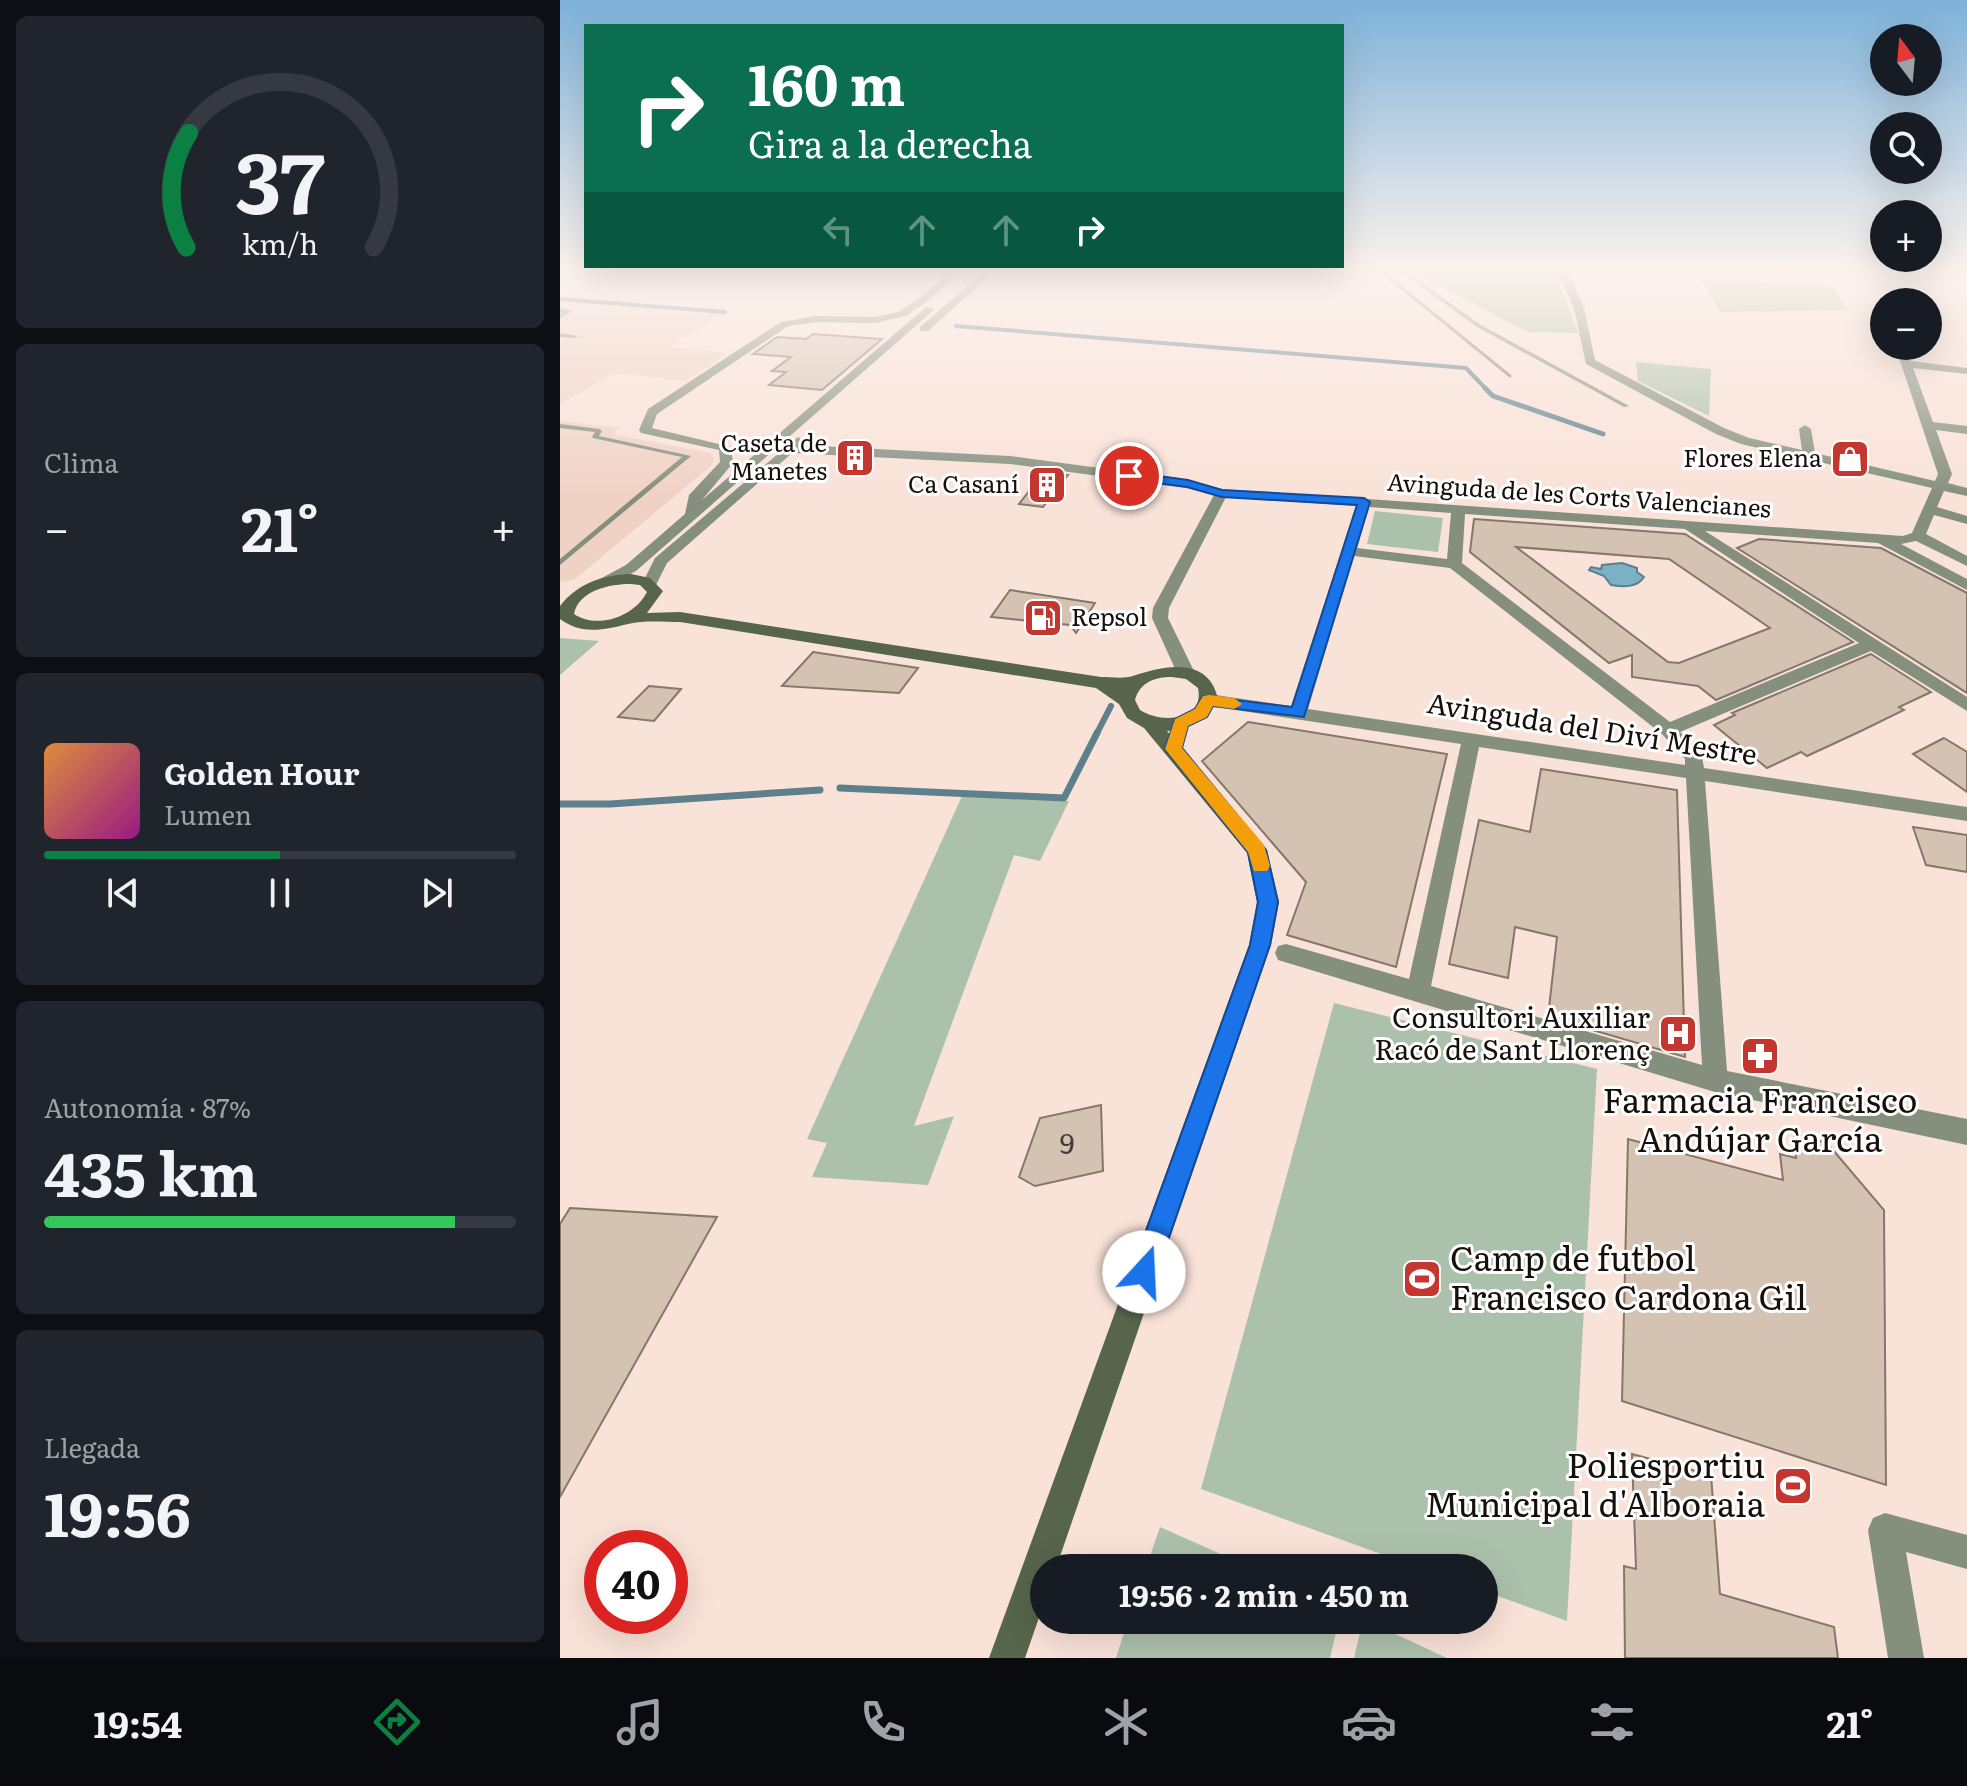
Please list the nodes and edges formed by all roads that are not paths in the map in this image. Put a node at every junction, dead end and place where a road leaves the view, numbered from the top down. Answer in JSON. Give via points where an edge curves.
{"nodes":[{"id":1,"x":754,"y":344,"type":"edge"},
{"id":2,"x":889,"y":344,"type":"edge"},
{"id":3,"x":907,"y":344,"type":"edge"},
{"id":4,"x":1513,"y":344,"type":"edge"},
{"id":5,"x":1586,"y":344,"type":"edge"},
{"id":6,"x":1905,"y":360,"type":"edge"},
{"id":7,"x":1907,"y":364,"type":"junction"},
{"id":8,"x":1967,"y":371,"type":"edge"},
{"id":9,"x":1626,"y":406,"type":"dead end"},
{"id":10,"x":1928,"y":425,"type":"junction"},
{"id":11,"x":560,"y":426,"type":"edge"},
{"id":12,"x":1805,"y":429,"type":"dead end"},
{"id":13,"x":1967,"y":430,"type":"edge"},
{"id":14,"x":790,"y":449,"type":"junction"},
{"id":15,"x":1809,"y":456,"type":"junction"},
{"id":16,"x":1939,"y":486,"type":"junction"},
{"id":17,"x":1967,"y":492,"type":"edge"},
{"id":18,"x":1222,"y":493,"type":"junction"},
{"id":19,"x":1364,"y":502,"type":"junction"},
{"id":20,"x":1458,"y":509,"type":"junction"},
{"id":21,"x":1929,"y":509,"type":"junction"},
{"id":22,"x":692,"y":514,"type":"junction"},
{"id":23,"x":1967,"y":520,"type":"edge"},
{"id":24,"x":1688,"y":526,"type":"junction"},
{"id":25,"x":1920,"y":531,"type":"junction"},
{"id":26,"x":1884,"y":541,"type":"junction"},
{"id":27,"x":1967,"y":549,"type":"edge"},
{"id":28,"x":1349,"y":551,"type":"junction"},
{"id":29,"x":1967,"y":562,"type":"edge"},
{"id":30,"x":560,"y":563,"type":"edge"},
{"id":31,"x":1454,"y":564,"type":"junction"},
{"id":32,"x":596,"y":585,"type":"junction"},
{"id":33,"x":1967,"y":585,"type":"edge"},
{"id":34,"x":560,"y":590,"type":"edge"},
{"id":35,"x":651,"y":592,"type":"junction"},
{"id":36,"x":563,"y":610,"type":"edge"},
{"id":37,"x":680,"y":617,"type":"junction"},
{"id":38,"x":625,"y":619,"type":"junction"},
{"id":39,"x":1872,"y":644,"type":"junction"},
{"id":40,"x":1186,"y":673,"type":"junction"},
{"id":41,"x":1137,"y":682,"type":"junction"},
{"id":42,"x":1101,"y":683,"type":"junction"},
{"id":43,"x":1126,"y":700,"type":"junction"},
{"id":44,"x":1209,"y":700,"type":"junction"},
{"id":45,"x":1967,"y":705,"type":"edge"},
{"id":46,"x":1298,"y":713,"type":"junction"},
{"id":47,"x":1668,"y":730,"type":"junction"},
{"id":48,"x":1177,"y":736,"type":"junction"},
{"id":49,"x":1471,"y":739,"type":"junction"},
{"id":50,"x":1696,"y":773,"type":"junction"},
{"id":51,"x":1967,"y":814,"type":"edge"},
{"id":52,"x":1286,"y":953,"type":"dead end"},
{"id":53,"x":1418,"y":992,"type":"junction"},
{"id":54,"x":1715,"y":1080,"type":"junction"},
{"id":55,"x":1967,"y":1132,"type":"edge"},
{"id":56,"x":1967,"y":1552,"type":"edge"},
{"id":57,"x":1007,"y":1658,"type":"edge"},
{"id":58,"x":1906,"y":1658,"type":"edge"}],
"edges":[{"from":1,"to":22,"type":"street","via":[[652,412],[645,430],[725,447],[727,463],[696,495]]},
{"from":2,"to":22,"type":"street"},
{"from":3,"to":14,"type":"street"},
{"from":4,"to":9,"type":"lane"},
{"from":5,"to":15,"type":"street","via":[[1590,362],[1720,431]]},
{"from":6,"to":7,"type":"street"},
{"from":7,"to":8,"type":"street"},
{"from":7,"to":10,"type":"street"},
{"from":10,"to":13,"type":"street"},
{"from":10,"to":16,"type":"street","via":[[1945,474]]},
{"from":11,"to":30,"type":"lane","via":[[599,431],[595,437],[687,456]]},
{"from":12,"to":15,"type":"street"},
{"from":14,"to":18,"type":"street","name":"Avinguda de les Corts Valencianes","via":[[1010,460]]},
{"from":14,"to":35,"type":"street","via":[[660,561]]},
{"from":15,"to":16,"type":"street"},
{"from":16,"to":17,"type":"street"},
{"from":16,"to":21,"type":"street"},
{"from":18,"to":19,"type":"street","name":"Avinguda de les Corts Valencianes"},
{"from":18,"to":40,"type":"street","via":[[1161,608],[1160,618]]},
{"from":19,"to":20,"type":"street","name":"Avinguda de les Corts Valencianes"},
{"from":19,"to":28,"type":"street"},
{"from":20,"to":24,"type":"street","name":"Avinguda de les Corts Valencianes"},
{"from":20,"to":31,"type":"street"},
{"from":21,"to":23,"type":"street"},
{"from":21,"to":25,"type":"street"},
{"from":22,"to":32,"type":"street","via":[[631,568]]},
{"from":24,"to":26,"type":"street","name":"Avinguda de les Corts Valencianes"},
{"from":24,"to":39,"type":"street"},
{"from":25,"to":26,"type":"street"},
{"from":25,"to":27,"type":"street"},
{"from":25,"to":29,"type":"street"},
{"from":26,"to":33,"type":"street"},
{"from":28,"to":31,"type":"street"},
{"from":28,"to":46,"type":"street"},
{"from":31,"to":47,"type":"street"},
{"from":32,"to":34,"type":"street"},
{"from":32,"to":35,"type":"street","via":[[631,579]]},
{"from":32,"to":36,"type":"street"},
{"from":35,"to":37,"type":"street"},
{"from":35,"to":38,"type":"street","via":[[642,610]]},
{"from":36,"to":38,"type":"street","via":[[580,625]]},
{"from":37,"to":38,"type":"street"},
{"from":37,"to":42,"type":"street"},
{"from":39,"to":45,"type":"street"},
{"from":39,"to":47,"type":"street"},
{"from":40,"to":41,"type":"street","via":[[1160,672]]},
{"from":40,"to":44,"type":"street","via":[[1206,686]]},
{"from":41,"to":42,"type":"street"},
{"from":41,"to":43,"type":"street"},
{"from":42,"to":43,"type":"street"},
{"from":43,"to":48,"type":"street","via":[[1132,714]]},
{"from":44,"to":46,"type":"street","name":"Avinguda del Diví Mestre"},
{"from":44,"to":48,"type":"street"},
{"from":46,"to":49,"type":"street","name":"Avinguda del Diví Mestre"},
{"from":47,"to":50,"type":"street","via":[[1694,757]]},
{"from":48,"to":57,"type":"street","via":[[1257,850],[1268,902],[1260,945]]},
{"from":49,"to":50,"type":"street","name":"Avinguda del Diví Mestre"},
{"from":49,"to":53,"type":"street"},
{"from":50,"to":51,"type":"street","name":"Avinguda del Diví Mestre"},
{"from":50,"to":54,"type":"street"},
{"from":52,"to":53,"type":"street"},
{"from":53,"to":54,"type":"street"},
{"from":54,"to":55,"type":"street"},
{"from":56,"to":58,"type":"street","via":[[1885,1530]]}]}
